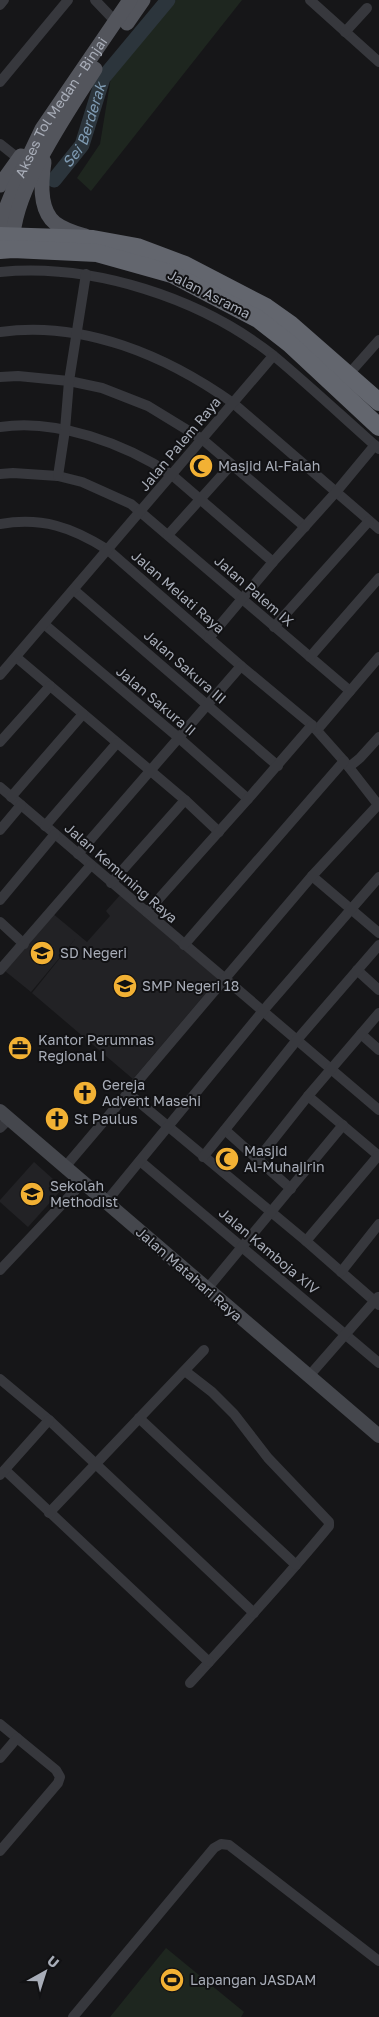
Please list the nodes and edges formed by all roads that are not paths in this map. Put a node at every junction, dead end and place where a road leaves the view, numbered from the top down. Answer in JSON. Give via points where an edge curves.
{"nodes":[{"id":1,"x":4,"y":0,"type":"edge"},
{"id":2,"x":68,"y":0,"type":"edge"},
{"id":3,"x":96,"y":0,"type":"edge"},
{"id":4,"x":130,"y":0,"type":"edge"},
{"id":5,"x":143,"y":0,"type":"edge"},
{"id":6,"x":310,"y":0,"type":"edge"},
{"id":7,"x":0,"y":5,"type":"edge"},
{"id":8,"x":367,"y":8,"type":"dead end"},
{"id":9,"x":116,"y":22,"type":"junction"},
{"id":10,"x":345,"y":32,"type":"junction"},
{"id":11,"x":379,"y":62,"type":"edge"},
{"id":12,"x":0,"y":82,"type":"edge"},
{"id":13,"x":42,"y":129,"type":"junction"},
{"id":14,"x":0,"y":144,"type":"edge"},
{"id":15,"x":48,"y":146,"type":"junction"},
{"id":16,"x":19,"y":159,"type":"junction"},
{"id":17,"x":0,"y":185,"type":"edge"},
{"id":18,"x":93,"y":239,"type":"junction"},
{"id":19,"x":5,"y":243,"type":"edge"},
{"id":20,"x":0,"y":272,"type":"edge"},
{"id":21,"x":86,"y":274,"type":"junction"},
{"id":22,"x":0,"y":332,"type":"edge"},
{"id":23,"x":77,"y":334,"type":"junction"},
{"id":24,"x":379,"y":340,"type":"edge"},
{"id":25,"x":273,"y":356,"type":"junction"},
{"id":26,"x":348,"y":375,"type":"junction"},
{"id":27,"x":0,"y":377,"type":"edge"},
{"id":28,"x":69,"y":381,"type":"junction"},
{"id":29,"x":379,"y":402,"type":"edge"},
{"id":30,"x":233,"y":403,"type":"junction"},
{"id":31,"x":0,"y":427,"type":"edge"},
{"id":32,"x":379,"y":427,"type":"edge"},
{"id":33,"x":65,"y":430,"type":"junction"},
{"id":34,"x":202,"y":439,"type":"junction"},
{"id":35,"x":377,"y":447,"type":"edge"},
{"id":36,"x":231,"y":465,"type":"junction"},
{"id":37,"x":0,"y":474,"type":"edge"},
{"id":38,"x":172,"y":475,"type":"junction"},
{"id":39,"x":58,"y":476,"type":"junction"},
{"id":40,"x":336,"y":492,"type":"junction"},
{"id":41,"x":199,"y":500,"type":"junction"},
{"id":42,"x":141,"y":512,"type":"junction"},
{"id":43,"x":369,"y":521,"type":"junction"},
{"id":44,"x":0,"y":524,"type":"edge"},
{"id":45,"x":305,"y":527,"type":"junction"},
{"id":46,"x":379,"y":529,"type":"edge"},
{"id":47,"x":168,"y":535,"type":"junction"},
{"id":48,"x":108,"y":550,"type":"junction"},
{"id":49,"x":273,"y":562,"type":"junction"},
{"id":50,"x":379,"y":578,"type":"edge"},
{"id":51,"x":74,"y":590,"type":"junction"},
{"id":52,"x":242,"y":600,"type":"junction"},
{"id":53,"x":44,"y":624,"type":"junction"},
{"id":54,"x":274,"y":627,"type":"junction"},
{"id":55,"x":209,"y":638,"type":"junction"},
{"id":56,"x":16,"y":657,"type":"junction"},
{"id":57,"x":310,"y":657,"type":"junction"},
{"id":58,"x":379,"y":658,"type":"edge"},
{"id":59,"x":241,"y":666,"type":"junction"},
{"id":60,"x":0,"y":676,"type":"edge"},
{"id":61,"x":50,"y":686,"type":"junction"},
{"id":62,"x":350,"y":691,"type":"junction"},
{"id":63,"x":208,"y":705,"type":"junction"},
{"id":64,"x":84,"y":714,"type":"junction"},
{"id":65,"x":314,"y":727,"type":"junction"},
{"id":66,"x":179,"y":738,"type":"junction"},
{"id":67,"x":379,"y":738,"type":"edge"},
{"id":68,"x":0,"y":742,"type":"edge"},
{"id":69,"x":117,"y":743,"type":"junction"},
{"id":70,"x":346,"y":764,"type":"junction"},
{"id":71,"x":278,"y":766,"type":"junction"},
{"id":72,"x":150,"y":772,"type":"junction"},
{"id":73,"x":0,"y":787,"type":"edge"},
{"id":74,"x":11,"y":797,"type":"junction"},
{"id":75,"x":185,"y":800,"type":"junction"},
{"id":76,"x":248,"y":800,"type":"junction"},
{"id":77,"x":21,"y":805,"type":"junction"},
{"id":78,"x":379,"y":805,"type":"edge"},
{"id":79,"x":45,"y":826,"type":"junction"},
{"id":80,"x":0,"y":830,"type":"edge"},
{"id":81,"x":219,"y":832,"type":"junction"},
{"id":82,"x":55,"y":834,"type":"junction"},
{"id":83,"x":78,"y":854,"type":"junction"},
{"id":84,"x":91,"y":865,"type":"junction"},
{"id":85,"x":312,"y":876,"type":"junction"},
{"id":86,"x":379,"y":876,"type":"edge"},
{"id":87,"x":111,"y":883,"type":"junction"},
{"id":88,"x":0,"y":900,"type":"edge"},
{"id":89,"x":351,"y":909,"type":"junction"},
{"id":90,"x":147,"y":912,"type":"junction"},
{"id":91,"x":0,"y":922,"type":"edge"},
{"id":92,"x":379,"y":933,"type":"edge"},
{"id":93,"x":24,"y":944,"type":"junction"},
{"id":94,"x":184,"y":944,"type":"junction"},
{"id":95,"x":379,"y":945,"type":"edge"},
{"id":96,"x":0,"y":970,"type":"edge"},
{"id":97,"x":357,"y":970,"type":"junction"},
{"id":98,"x":225,"y":979,"type":"junction"},
{"id":99,"x":379,"y":990,"type":"edge"},
{"id":100,"x":262,"y":1012,"type":"junction"},
{"id":101,"x":379,"y":1013,"type":"edge"},
{"id":102,"x":360,"y":1034,"type":"junction"},
{"id":103,"x":296,"y":1041,"type":"junction"},
{"id":104,"x":379,"y":1050,"type":"edge"},
{"id":105,"x":331,"y":1070,"type":"junction"},
{"id":106,"x":128,"y":1093,"type":"junction"},
{"id":107,"x":308,"y":1096,"type":"junction"},
{"id":108,"x":379,"y":1110,"type":"edge"},
{"id":109,"x":3,"y":1119,"type":"edge"},
{"id":110,"x":343,"y":1125,"type":"junction"},
{"id":111,"x":169,"y":1127,"type":"junction"},
{"id":112,"x":225,"y":1130,"type":"junction"},
{"id":113,"x":379,"y":1156,"type":"edge"},
{"id":114,"x":204,"y":1157,"type":"junction"},
{"id":115,"x":258,"y":1160,"type":"junction"},
{"id":116,"x":140,"y":1161,"type":"junction"},
{"id":117,"x":65,"y":1167,"type":"junction"},
{"id":118,"x":83,"y":1182,"type":"junction"},
{"id":119,"x":291,"y":1189,"type":"junction"},
{"id":120,"x":106,"y":1202,"type":"junction"},
{"id":121,"x":272,"y":1212,"type":"junction"},
{"id":122,"x":379,"y":1224,"type":"edge"},
{"id":123,"x":306,"y":1242,"type":"junction"},
{"id":124,"x":241,"y":1246,"type":"junction"},
{"id":125,"x":0,"y":1270,"type":"edge"},
{"id":126,"x":341,"y":1272,"type":"junction"},
{"id":127,"x":207,"y":1289,"type":"junction"},
{"id":128,"x":378,"y":1301,"type":"edge"},
{"id":129,"x":346,"y":1334,"type":"junction"},
{"id":130,"x":204,"y":1350,"type":"dead end"},
{"id":131,"x":379,"y":1363,"type":"edge"},
{"id":132,"x":185,"y":1371,"type":"junction"},
{"id":133,"x":309,"y":1376,"type":"junction"},
{"id":134,"x":0,"y":1379,"type":"edge"},
{"id":135,"x":139,"y":1418,"type":"junction"},
{"id":136,"x":49,"y":1420,"type":"junction"},
{"id":137,"x":379,"y":1436,"type":"edge"},
{"id":138,"x":94,"y":1464,"type":"junction"},
{"id":139,"x":2,"y":1473,"type":"edge"},
{"id":140,"x":49,"y":1513,"type":"junction"},
{"id":141,"x":296,"y":1565,"type":"junction"},
{"id":142,"x":254,"y":1614,"type":"junction"},
{"id":143,"x":209,"y":1662,"type":"junction"},
{"id":144,"x":190,"y":1683,"type":"dead end"},
{"id":145,"x":0,"y":1724,"type":"edge"},
{"id":146,"x":17,"y":1738,"type":"junction"},
{"id":147,"x":0,"y":1758,"type":"edge"},
{"id":148,"x":0,"y":1851,"type":"edge"},
{"id":149,"x":379,"y":1961,"type":"edge"},
{"id":150,"x":73,"y":2017,"type":"edge"}],
"edges":[{"from":1,"to":7,"type":"street"},
{"from":2,"to":12,"type":"street"},
{"from":3,"to":9,"type":"street"},
{"from":4,"to":9,"type":"main road","name":"Akses Tol Medan - Binjai"},
{"from":5,"to":15,"type":"main road","name":"Akses Tol Medan - Binjai"},
{"from":6,"to":10,"type":"street"},
{"from":8,"to":10,"type":"street"},
{"from":9,"to":13,"type":"main road","name":"Akses Tol Medan - Binjai"},
{"from":10,"to":11,"type":"street"},
{"from":13,"to":16,"type":"main road"},
{"from":13,"to":19,"type":"main road","name":"Akses Tol Medan - Binjai","via":[[11,194],[2,221]]},
{"from":14,"to":16,"type":"street"},
{"from":15,"to":18,"type":"main road","via":[[41,179],[48,214],[54,223]]},
{"from":15,"to":19,"type":"main road","name":"Akses Tol Medan - Binjai","via":[[24,193]]},
{"from":16,"to":17,"type":"main road"},
{"from":18,"to":19,"type":"highway","name":"Jalan Asrama"},
{"from":18,"to":26,"type":"highway","name":"Jalan Asrama","via":[[159,254],[245,295],[290,324]]},
{"from":19,"to":32,"type":"highway","name":"Jalan Asrama","via":[[96,253],[172,274],[258,318]]},
{"from":20,"to":21,"type":"street"},
{"from":21,"to":23,"type":"street"},
{"from":21,"to":25,"type":"street","via":[[166,296],[209,316]]},
{"from":22,"to":23,"type":"street","via":[[33,330]]},
{"from":23,"to":28,"type":"street"},
{"from":23,"to":30,"type":"street","via":[[108,341],[162,361]]},
{"from":24,"to":26,"type":"street"},
{"from":25,"to":30,"type":"street","name":"Jalan Palem Raya"},
{"from":25,"to":35,"type":"street"},
{"from":26,"to":29,"type":"highway","name":"Jalan Asrama"},
{"from":27,"to":28,"type":"street"},
{"from":28,"to":33,"type":"street"},
{"from":28,"to":34,"type":"street","via":[[102,388],[148,406]]},
{"from":30,"to":34,"type":"street","name":"Jalan Palem Raya"},
{"from":30,"to":40,"type":"street"},
{"from":31,"to":33,"type":"street","via":[[27,425]]},
{"from":33,"to":38,"type":"street","via":[[116,445]]},
{"from":33,"to":39,"type":"street"},
{"from":34,"to":36,"type":"street"},
{"from":34,"to":38,"type":"street","name":"Jalan Palem Raya"},
{"from":35,"to":40,"type":"street"},
{"from":36,"to":41,"type":"street"},
{"from":36,"to":45,"type":"street"},
{"from":37,"to":39,"type":"street","name":"Jalan Palem IX"},
{"from":38,"to":41,"type":"street"},
{"from":38,"to":42,"type":"street","name":"Jalan Palem Raya"},
{"from":39,"to":42,"type":"street","name":"Jalan Palem IX","via":[[111,493]]},
{"from":40,"to":43,"type":"street"},
{"from":40,"to":45,"type":"street"},
{"from":41,"to":47,"type":"street"},
{"from":41,"to":49,"type":"street"},
{"from":42,"to":47,"type":"street","name":"Jalan Palem IX"},
{"from":42,"to":48,"type":"street","name":"Jalan Palem Raya"},
{"from":43,"to":46,"type":"street"},
{"from":43,"to":54,"type":"street"},
{"from":44,"to":48,"type":"street","name":"Jalan Melati Raya","via":[[45,522],[88,537]]},
{"from":45,"to":49,"type":"street"},
{"from":47,"to":52,"type":"street","name":"Jalan Palem IX"},
{"from":48,"to":51,"type":"street","name":"Jalan Palem Raya"},
{"from":48,"to":55,"type":"street","name":"Jalan Melati Raya"},
{"from":49,"to":52,"type":"street"},
{"from":50,"to":57,"type":"street"},
{"from":51,"to":53,"type":"street","name":"Jalan Palem Raya"},
{"from":51,"to":63,"type":"street","name":"Jalan Sakura III"},
{"from":52,"to":54,"type":"street","name":"Jalan Palem IX"},
{"from":52,"to":55,"type":"street"},
{"from":53,"to":56,"type":"street","name":"Jalan Palem Raya"},
{"from":53,"to":66,"type":"street","name":"Jalan Sakura II"},
{"from":54,"to":57,"type":"street","name":"Jalan Palem IX"},
{"from":55,"to":59,"type":"street","name":"Jalan Melati Raya"},
{"from":56,"to":60,"type":"street","name":"Jalan Palem Raya"},
{"from":56,"to":61,"type":"street"},
{"from":57,"to":62,"type":"street","name":"Jalan Palem IX"},
{"from":58,"to":62,"type":"street"},
{"from":59,"to":63,"type":"street"},
{"from":59,"to":65,"type":"street","name":"Jalan Melati Raya"},
{"from":61,"to":64,"type":"street"},
{"from":61,"to":68,"type":"street"},
{"from":62,"to":65,"type":"street"},
{"from":63,"to":66,"type":"street"},
{"from":63,"to":71,"type":"street","name":"Jalan Sakura III"},
{"from":64,"to":69,"type":"street"},
{"from":64,"to":74,"type":"street"},
{"from":65,"to":70,"type":"street","name":"Jalan Melati Raya"},
{"from":65,"to":71,"type":"street"},
{"from":66,"to":72,"type":"street"},
{"from":66,"to":76,"type":"street","name":"Jalan Sakura II"},
{"from":67,"to":70,"type":"street","via":[[360,758]]},
{"from":69,"to":72,"type":"street"},
{"from":69,"to":79,"type":"street"},
{"from":70,"to":78,"type":"street","name":"Jalan Melati Raya"},
{"from":70,"to":94,"type":"street"},
{"from":71,"to":76,"type":"street"},
{"from":72,"to":75,"type":"street"},
{"from":72,"to":83,"type":"street"},
{"from":73,"to":74,"type":"street","name":"Jalan Kemuning Raya"},
{"from":74,"to":77,"type":"street","name":"Jalan Kemuning Raya"},
{"from":75,"to":81,"type":"street"},
{"from":75,"to":87,"type":"street"},
{"from":76,"to":81,"type":"street"},
{"from":77,"to":79,"type":"street","name":"Jalan Kemuning Raya"},
{"from":77,"to":80,"type":"street"},
{"from":78,"to":85,"type":"street"},
{"from":79,"to":82,"type":"street","name":"Jalan Kemuning Raya"},
{"from":81,"to":90,"type":"street"},
{"from":82,"to":83,"type":"street","name":"Jalan Kemuning Raya"},
{"from":82,"to":88,"type":"street"},
{"from":83,"to":84,"type":"street","name":"Jalan Kemuning Raya"},
{"from":84,"to":87,"type":"street","name":"Jalan Kemuning Raya"},
{"from":84,"to":93,"type":"street"},
{"from":85,"to":89,"type":"street"},
{"from":85,"to":98,"type":"street"},
{"from":86,"to":89,"type":"street"},
{"from":87,"to":90,"type":"street","name":"Jalan Kemuning Raya"},
{"from":89,"to":92,"type":"street"},
{"from":89,"to":100,"type":"street"},
{"from":90,"to":94,"type":"street","name":"Jalan Kemuning Raya"},
{"from":91,"to":93,"type":"street"},
{"from":93,"to":96,"type":"street"},
{"from":94,"to":98,"type":"street","name":"Jalan Kemuning Raya"},
{"from":95,"to":97,"type":"street"},
{"from":97,"to":99,"type":"street"},
{"from":97,"to":103,"type":"street"},
{"from":98,"to":100,"type":"street","name":"Jalan Kemuning Raya"},
{"from":98,"to":106,"type":"street"},
{"from":100,"to":103,"type":"street","name":"Jalan Kemuning Raya"},
{"from":100,"to":111,"type":"street"},
{"from":101,"to":102,"type":"street"},
{"from":102,"to":104,"type":"street"},
{"from":102,"to":105,"type":"street"},
{"from":103,"to":105,"type":"street","name":"Jalan Kemuning Raya"},
{"from":103,"to":112,"type":"street"},
{"from":105,"to":107,"type":"street"},
{"from":105,"to":108,"type":"street","name":"Jalan Kemuning Raya"},
{"from":106,"to":111,"type":"street"},
{"from":106,"to":117,"type":"street"},
{"from":107,"to":110,"type":"street"},
{"from":107,"to":115,"type":"street"},
{"from":109,"to":117,"type":"street","name":"Jalan Matahari Raya"},
{"from":110,"to":113,"type":"street"},
{"from":110,"to":119,"type":"street"},
{"from":111,"to":114,"type":"street"},
{"from":111,"to":116,"type":"street"},
{"from":112,"to":114,"type":"street"},
{"from":112,"to":115,"type":"street"},
{"from":113,"to":123,"type":"street"},
{"from":114,"to":121,"type":"street"},
{"from":115,"to":119,"type":"street"},
{"from":116,"to":120,"type":"street"},
{"from":116,"to":124,"type":"street","name":"Jalan Kamboja XIV"},
{"from":117,"to":118,"type":"street","name":"Jalan Matahari Raya"},
{"from":118,"to":120,"type":"street","name":"Jalan Matahari Raya"},
{"from":118,"to":125,"type":"street"},
{"from":119,"to":121,"type":"street"},
{"from":120,"to":127,"type":"street","name":"Jalan Matahari Raya"},
{"from":121,"to":123,"type":"street"},
{"from":121,"to":124,"type":"street"},
{"from":122,"to":126,"type":"street"},
{"from":123,"to":126,"type":"street"},
{"from":124,"to":127,"type":"street"},
{"from":124,"to":129,"type":"street","name":"Jalan Kamboja XIV"},
{"from":126,"to":128,"type":"street"},
{"from":127,"to":133,"type":"street","name":"Jalan Matahari Raya"},
{"from":128,"to":129,"type":"street"},
{"from":129,"to":131,"type":"street","name":"Jalan Kamboja XIV"},
{"from":129,"to":133,"type":"street"},
{"from":130,"to":132,"type":"street"},
{"from":132,"to":135,"type":"street"},
{"from":132,"to":141,"type":"street","via":[[234,1414],[268,1458],[329,1522]]},
{"from":133,"to":137,"type":"street","name":"Jalan Matahari Raya"},
{"from":134,"to":136,"type":"street"},
{"from":135,"to":138,"type":"street"},
{"from":135,"to":141,"type":"street"},
{"from":136,"to":138,"type":"street"},
{"from":136,"to":139,"type":"street"},
{"from":138,"to":140,"type":"street"},
{"from":138,"to":142,"type":"street"},
{"from":139,"to":140,"type":"street"},
{"from":140,"to":143,"type":"street"},
{"from":141,"to":142,"type":"street"},
{"from":142,"to":143,"type":"street"},
{"from":143,"to":144,"type":"street"},
{"from":145,"to":146,"type":"street"},
{"from":146,"to":147,"type":"street"},
{"from":146,"to":148,"type":"street","via":[[56,1770],[60,1780]]},
{"from":149,"to":150,"type":"street","via":[[229,1845],[221,1844],[214,1848]]}]}
